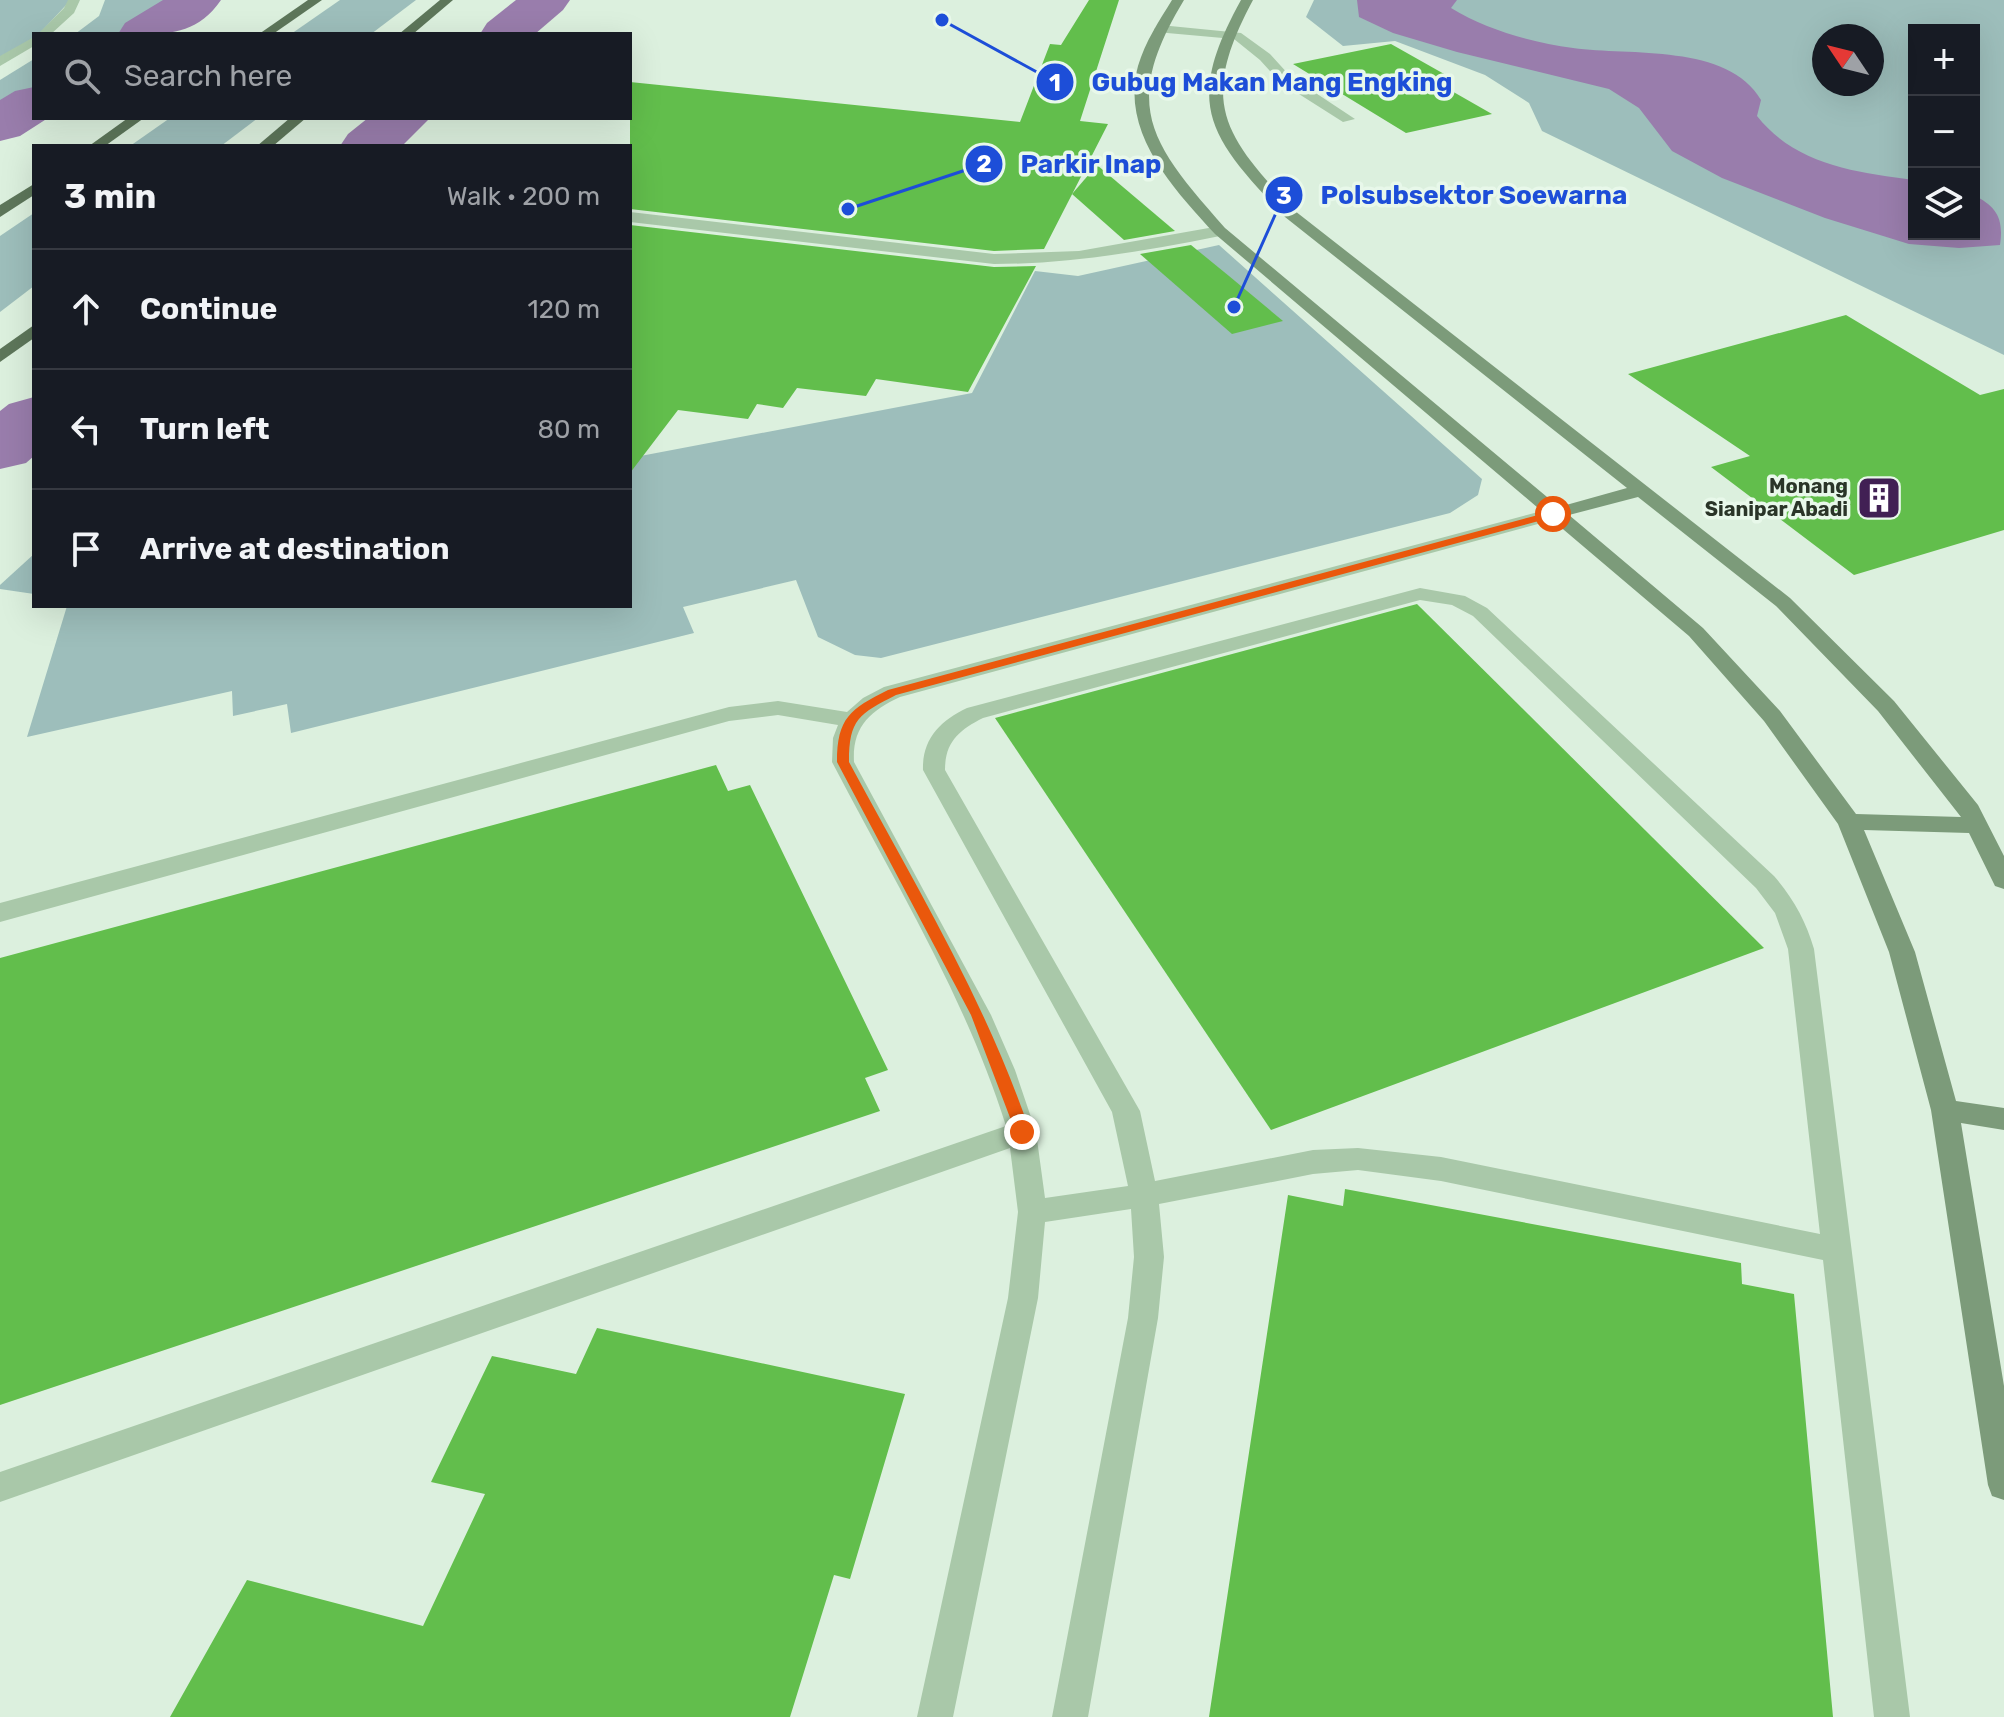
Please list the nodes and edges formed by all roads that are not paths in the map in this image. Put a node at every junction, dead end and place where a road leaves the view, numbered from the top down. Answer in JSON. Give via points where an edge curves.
{"nodes":[{"id":1,"x":74,"y":0,"type":"edge"},
{"id":2,"x":316,"y":0,"type":"edge"},
{"id":3,"x":447,"y":0,"type":"edge"},
{"id":4,"x":1178,"y":0,"type":"edge"},
{"id":5,"x":1247,"y":0,"type":"edge"},
{"id":6,"x":1160,"y":29,"type":"junction"},
{"id":7,"x":46,"y":32,"type":"edge"},
{"id":8,"x":268,"y":32,"type":"edge"},
{"id":9,"x":407,"y":32,"type":"edge"},
{"id":10,"x":1228,"y":34,"type":"junction"},
{"id":11,"x":32,"y":42,"type":"edge"},
{"id":12,"x":0,"y":62,"type":"edge"},
{"id":13,"x":1348,"y":119,"type":"dead end"},
{"id":14,"x":134,"y":120,"type":"edge"},
{"id":15,"x":296,"y":120,"type":"edge"},
{"id":16,"x":99,"y":144,"type":"edge"},
{"id":17,"x":266,"y":144,"type":"edge"},
{"id":18,"x":32,"y":189,"type":"edge"},
{"id":19,"x":0,"y":212,"type":"edge"},
{"id":20,"x":632,"y":217,"type":"edge"},
{"id":21,"x":1220,"y":231,"type":"junction"},
{"id":22,"x":32,"y":332,"type":"edge"},
{"id":23,"x":0,"y":357,"type":"edge"},
{"id":24,"x":1638,"y":491,"type":"junction"},
{"id":25,"x":1553,"y":514,"type":"junction"},
{"id":26,"x":852,"y":720,"type":"junction"},
{"id":27,"x":1849,"y":822,"type":"junction"},
{"id":28,"x":1977,"y":825,"type":"junction"},
{"id":29,"x":2004,"y":880,"type":"edge"},
{"id":30,"x":0,"y":913,"type":"edge"},
{"id":31,"x":1945,"y":1110,"type":"junction"},
{"id":32,"x":2004,"y":1119,"type":"edge"},
{"id":33,"x":1022,"y":1132,"type":"junction"},
{"id":34,"x":1144,"y":1195,"type":"junction"},
{"id":35,"x":1032,"y":1212,"type":"junction"},
{"id":36,"x":1836,"y":1250,"type":"junction"},
{"id":37,"x":2004,"y":1485,"type":"edge"},
{"id":38,"x":0,"y":1487,"type":"edge"},
{"id":39,"x":935,"y":1717,"type":"edge"},
{"id":40,"x":1070,"y":1717,"type":"edge"},
{"id":41,"x":1892,"y":1717,"type":"edge"}],
"edges":[{"from":1,"to":7,"type":"lane"},
{"from":2,"to":8,"type":"main road"},
{"from":3,"to":9,"type":"main road"},
{"from":4,"to":6,"type":"street"},
{"from":5,"to":10,"type":"street"},
{"from":6,"to":10,"type":"lane"},
{"from":6,"to":21,"type":"street","via":[[1139,99],[1146,128],[1177,184]]},
{"from":10,"to":13,"type":"lane","via":[[1244,40],[1285,79]]},
{"from":10,"to":24,"type":"street","via":[[1214,77],[1213,103],[1255,179],[1290,214]]},
{"from":11,"to":12,"type":"lane"},
{"from":14,"to":16,"type":"main road"},
{"from":15,"to":17,"type":"main road"},
{"from":18,"to":19,"type":"main road"},
{"from":20,"to":21,"type":"lane","via":[[1043,261]]},
{"from":21,"to":25,"type":"street"},
{"from":22,"to":23,"type":"main road"},
{"from":24,"to":25,"type":"street"},
{"from":24,"to":28,"type":"street","via":[[1783,602],[1886,706]]},
{"from":25,"to":26,"type":"lane","via":[[892,692],[861,708]]},
{"from":25,"to":27,"type":"street","via":[[1696,632],[1772,716]]},
{"from":26,"to":30,"type":"lane","via":[[778,708],[729,714]]},
{"from":26,"to":33,"type":"lane","via":[[843,734],[843,762],[978,1015]]},
{"from":27,"to":28,"type":"street"},
{"from":27,"to":31,"type":"street","via":[[1902,952]]},
{"from":28,"to":29,"type":"street"},
{"from":31,"to":32,"type":"street"},
{"from":31,"to":37,"type":"street"},
{"from":33,"to":35,"type":"lane"},
{"from":33,"to":38,"type":"lane"},
{"from":34,"to":35,"type":"lane"},
{"from":34,"to":36,"type":"lane","via":[[1313,1162],[1358,1159],[1441,1169]]},
{"from":34,"to":36,"type":"lane","via":[[1126,1111],[934,770],[936,744],[944,732],[975,713],[1408,595],[1434,595],[1480,612],[1782,901],[1801,949]]},
{"from":34,"to":40,"type":"lane","via":[[1149,1257],[1143,1318]]},
{"from":35,"to":39,"type":"lane","via":[[1023,1298]]},
{"from":36,"to":41,"type":"lane"}]}
